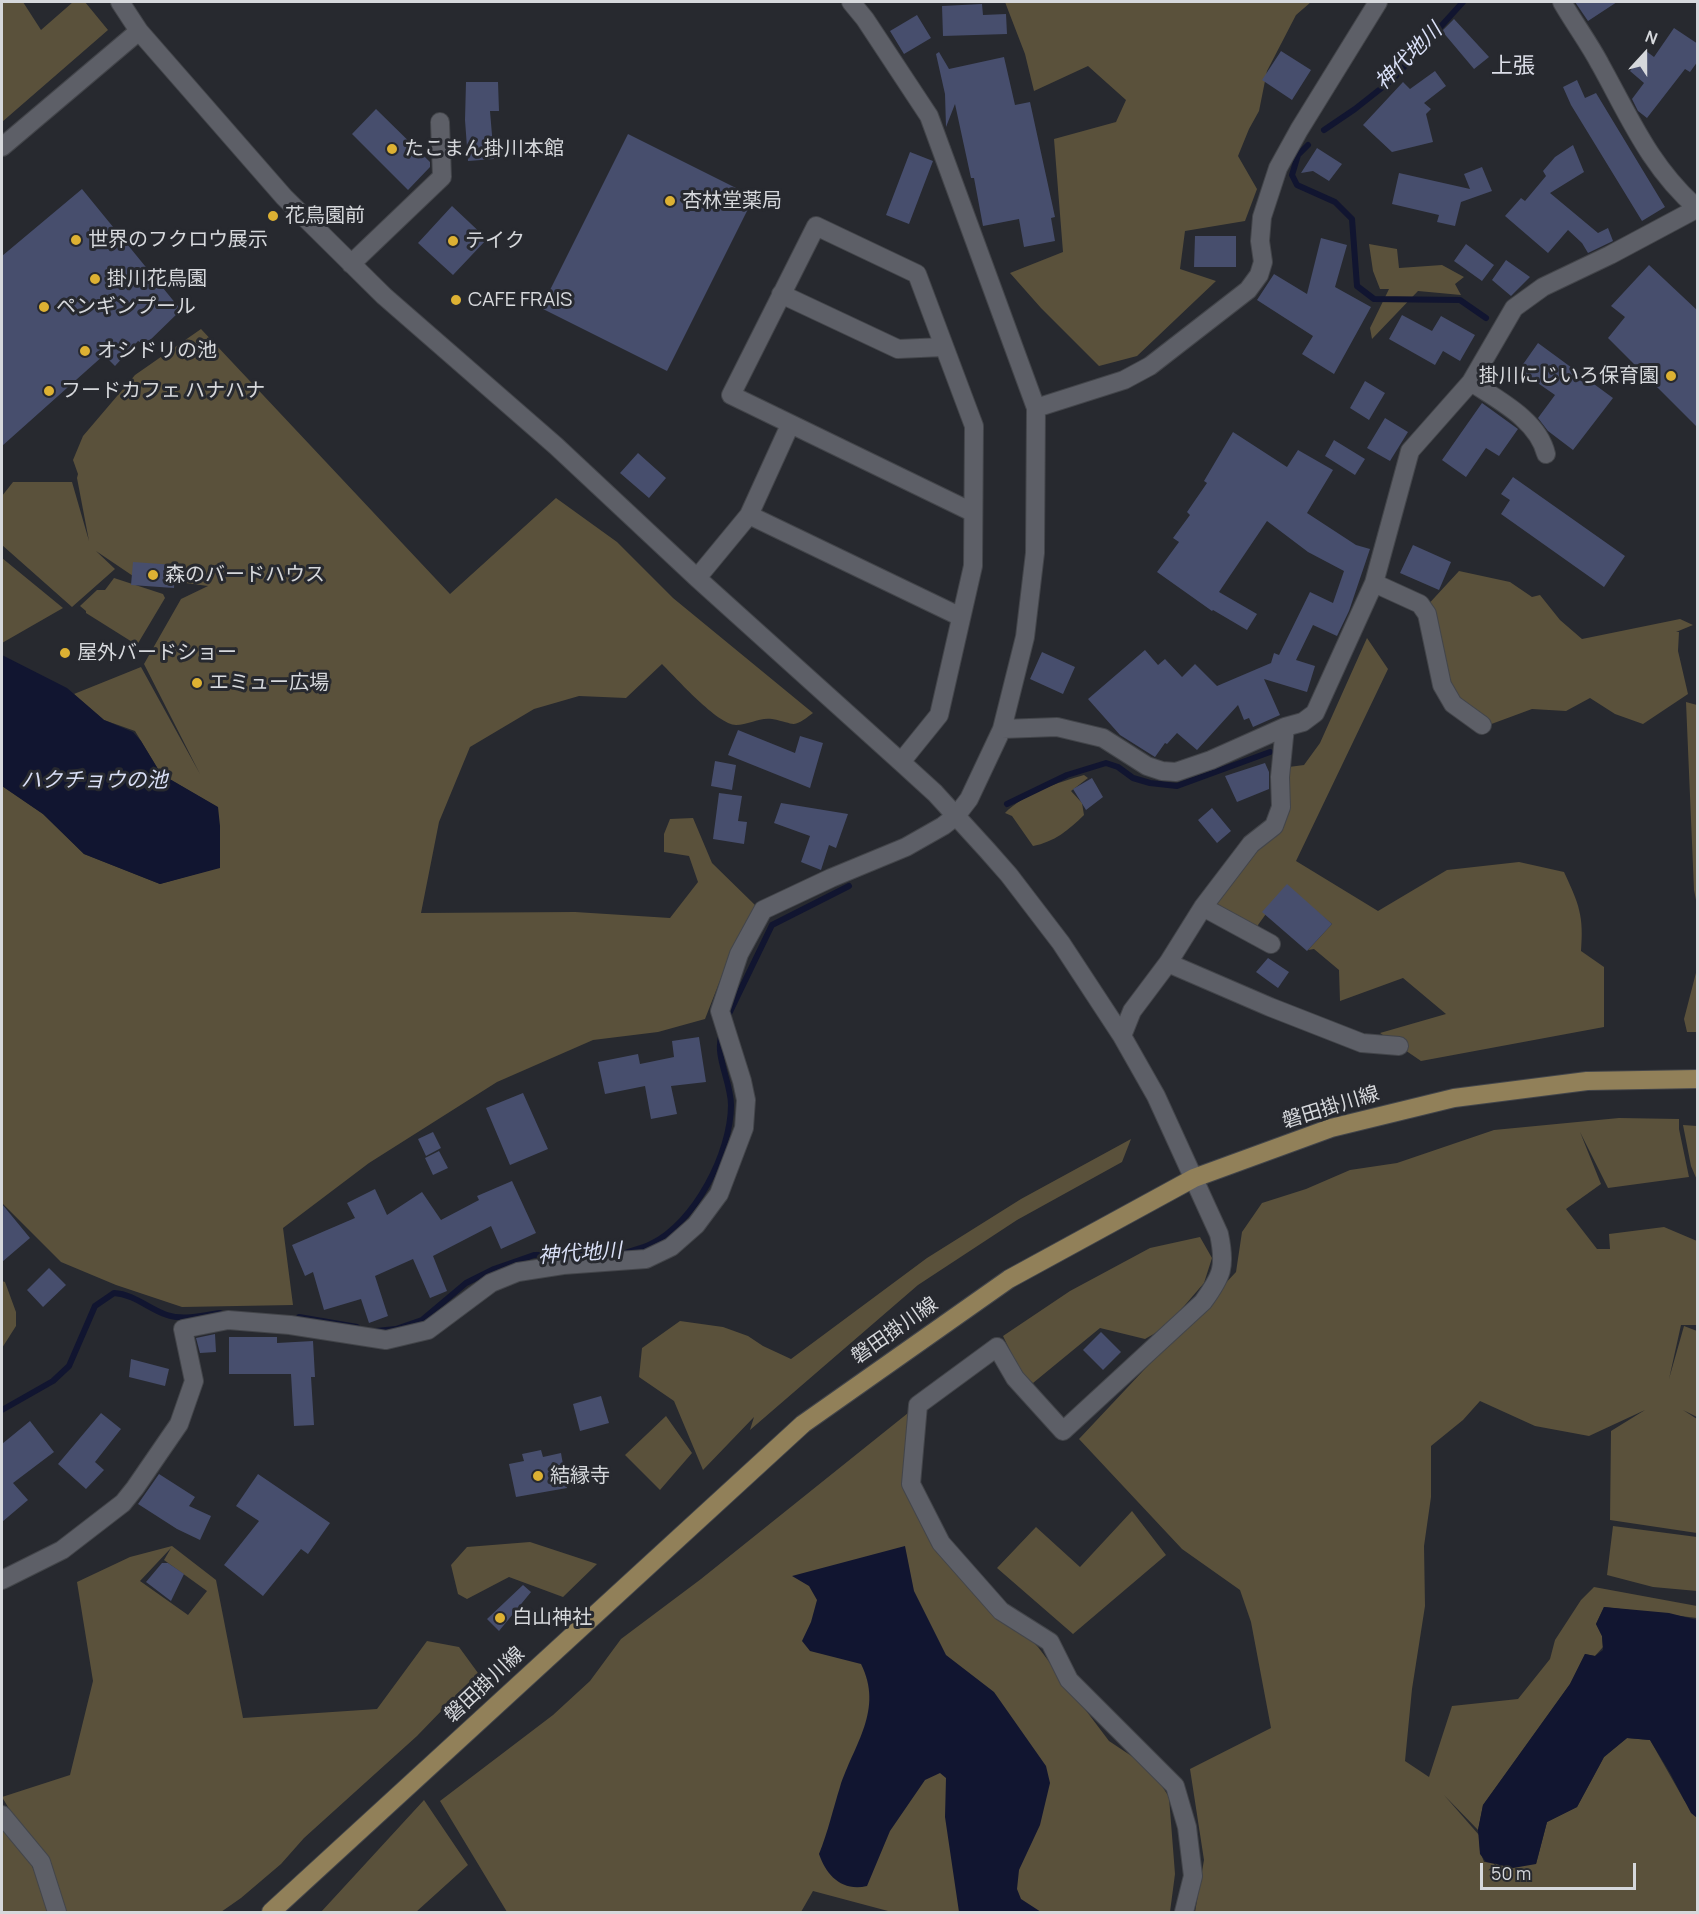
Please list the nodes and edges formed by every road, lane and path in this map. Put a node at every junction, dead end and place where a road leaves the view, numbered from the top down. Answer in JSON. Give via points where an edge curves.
{"nodes":[{"id":1,"x":120,"y":2,"type":"edge"},
{"id":2,"x":851,"y":2,"type":"edge"},
{"id":3,"x":1378,"y":2,"type":"edge"},
{"id":4,"x":1562,"y":2,"type":"edge"},
{"id":5,"x":139,"y":31,"type":"junction"},
{"id":6,"x":440,"y":122,"type":"dead end"},
{"id":7,"x":2,"y":145,"type":"edge"},
{"id":8,"x":1697,"y":208,"type":"edge"},
{"id":9,"x":351,"y":264,"type":"junction"},
{"id":10,"x":781,"y":294,"type":"junction"},
{"id":11,"x":943,"y":347,"type":"junction"},
{"id":12,"x":1471,"y":382,"type":"junction"},
{"id":13,"x":1036,"y":408,"type":"junction"},
{"id":14,"x":790,"y":425,"type":"junction"},
{"id":15,"x":1546,"y":454,"type":"dead end"},
{"id":16,"x":972,"y":512,"type":"junction"},
{"id":17,"x":749,"y":515,"type":"junction"},
{"id":18,"x":697,"y":578,"type":"junction"},
{"id":19,"x":1374,"y":583,"type":"junction"},
{"id":20,"x":961,"y":617,"type":"junction"},
{"id":21,"x":1482,"y":725,"type":"dead end"},
{"id":22,"x":1285,"y":727,"type":"junction"},
{"id":23,"x":1002,"y":729,"type":"junction"},
{"id":24,"x":901,"y":762,"type":"junction"},
{"id":25,"x":956,"y":816,"type":"junction"},
{"id":26,"x":1203,"y":908,"type":"junction"},
{"id":27,"x":1271,"y":944,"type":"dead end"},
{"id":28,"x":1168,"y":963,"type":"junction"},
{"id":29,"x":1122,"y":1036,"type":"junction"},
{"id":30,"x":1399,"y":1046,"type":"dead end"},
{"id":31,"x":1698,"y":1079,"type":"edge"},
{"id":32,"x":1194,"y":1178,"type":"junction"},
{"id":33,"x":2,"y":1580,"type":"edge"},
{"id":34,"x":2,"y":1815,"type":"edge"},
{"id":35,"x":57,"y":1912,"type":"edge"},
{"id":36,"x":271,"y":1912,"type":"edge"},
{"id":37,"x":1184,"y":1912,"type":"edge"}],
"edges":[{"from":1,"to":5,"type":"street"},
{"from":2,"to":13,"type":"street","via":[[929,116]]},
{"from":3,"to":13,"type":"street","via":[[1278,168],[1262,217],[1263,262],[1248,290],[1150,366],[1124,380]]},
{"from":4,"to":8,"type":"street","via":[[1657,166]]},
{"from":5,"to":7,"type":"street"},
{"from":5,"to":9,"type":"street","via":[[284,197]]},
{"from":6,"to":9,"type":"street","via":[[442,177]]},
{"from":8,"to":12,"type":"street","via":[[1543,287],[1514,308]]},
{"from":9,"to":18,"type":"street"},
{"from":10,"to":11,"type":"street","via":[[898,350]]},
{"from":10,"to":11,"type":"street","via":[[816,226],[917,274]]},
{"from":10,"to":14,"type":"street","via":[[731,395]]},
{"from":11,"to":16,"type":"street","via":[[974,426]]},
{"from":12,"to":15,"type":"street","via":[[1520,415],[1543,442]]},
{"from":12,"to":19,"type":"street","via":[[1410,451]]},
{"from":13,"to":23,"type":"street","via":[[1035,553],[1024,637]]},
{"from":14,"to":16,"type":"street"},
{"from":14,"to":17,"type":"street"},
{"from":16,"to":20,"type":"street","via":[[972,566]]},
{"from":17,"to":18,"type":"street"},
{"from":17,"to":20,"type":"street"},
{"from":18,"to":24,"type":"street"},
{"from":19,"to":21,"type":"street","via":[[1420,603],[1428,614],[1442,685],[1454,704]]},
{"from":19,"to":22,"type":"street","via":[[1315,713],[1303,722]]},
{"from":20,"to":24,"type":"street","via":[[939,715]]},
{"from":22,"to":23,"type":"street","via":[[1176,772],[1147,766],[1103,738],[1057,727]]},
{"from":22,"to":26,"type":"street","via":[[1281,807],[1274,826],[1251,844]]},
{"from":23,"to":25,"type":"street","via":[[969,799]]},
{"from":24,"to":25,"type":"street"},
{"from":25,"to":29,"type":"street","via":[[1009,875],[1061,943]]},
{"from":25,"to":33,"type":"street","via":[[906,847],[763,910],[740,954],[720,1011],[746,1100],[744,1128],[719,1194],[696,1225],[671,1246],[646,1259],[518,1272],[491,1283],[428,1330],[386,1340],[228,1320],[183,1329],[194,1381],[179,1424],[135,1488],[123,1503],[62,1550]]},
{"from":26,"to":27,"type":"street"},
{"from":26,"to":28,"type":"street"},
{"from":28,"to":29,"type":"street","via":[[1132,1011]]},
{"from":28,"to":30,"type":"street","via":[[1362,1043]]},
{"from":29,"to":32,"type":"street","via":[[1156,1096]]},
{"from":31,"to":32,"type":"main road","name":"磐田掛川線","via":[[1587,1081],[1454,1098],[1331,1128]]},
{"from":32,"to":36,"type":"main road","name":"磐田掛川線","via":[[1009,1279],[803,1424]]},
{"from":32,"to":37,"type":"street","via":[[1214,1221],[1223,1258],[1219,1280],[1203,1302],[1063,1431],[1015,1377],[998,1347],[918,1405],[911,1484],[941,1543],[1001,1611],[1050,1642],[1069,1680],[1175,1786],[1187,1827],[1193,1876]]},
{"from":34,"to":35,"type":"street","via":[[41,1862]]}]}
